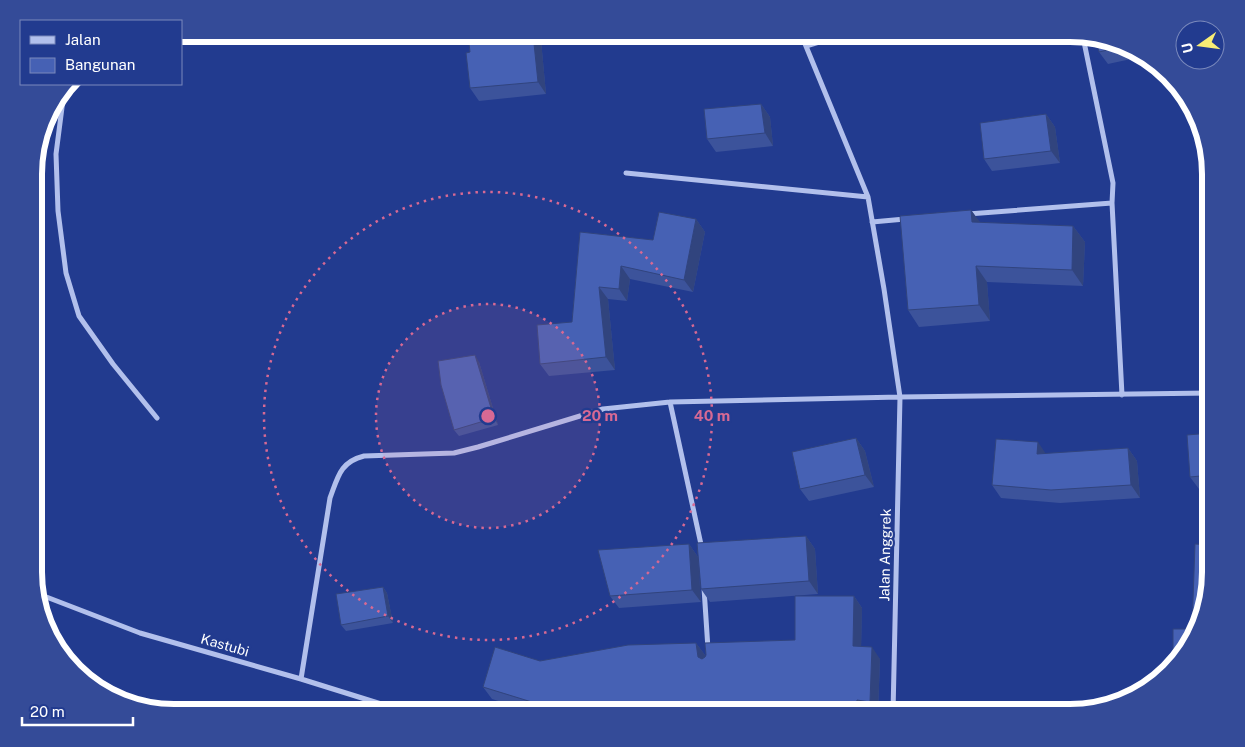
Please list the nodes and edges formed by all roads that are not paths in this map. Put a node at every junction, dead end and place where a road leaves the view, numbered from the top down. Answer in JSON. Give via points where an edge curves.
{"nodes":[{"id":1,"x":804,"y":42,"type":"edge"},
{"id":2,"x":819,"y":42,"type":"edge"},
{"id":3,"x":1084,"y":44,"type":"edge"},
{"id":4,"x":806,"y":46,"type":"junction"},
{"id":5,"x":62,"y":106,"type":"edge"},
{"id":6,"x":626,"y":174,"type":"dead end"},
{"id":7,"x":868,"y":196,"type":"junction"},
{"id":8,"x":1112,"y":203,"type":"junction"},
{"id":9,"x":959,"y":215,"type":"edge"},
{"id":10,"x":910,"y":219,"type":"edge"},
{"id":11,"x":872,"y":222,"type":"junction"},
{"id":12,"x":1202,"y":394,"type":"edge"},
{"id":13,"x":1122,"y":395,"type":"junction"},
{"id":14,"x":900,"y":397,"type":"junction"},
{"id":15,"x":670,"y":402,"type":"junction"},
{"id":16,"x":157,"y":418,"type":"dead end"},
{"id":17,"x":702,"y":554,"type":"edge"},
{"id":18,"x":704,"y":582,"type":"edge"},
{"id":19,"x":45,"y":596,"type":"edge"},
{"id":20,"x":709,"y":658,"type":"edge"},
{"id":21,"x":301,"y":679,"type":"junction"},
{"id":22,"x":381,"y":704,"type":"edge"},
{"id":23,"x":894,"y":704,"type":"edge"}],
"edges":[{"from":1,"to":4,"type":"street","name":"Jalan Anggrek"},
{"from":2,"to":4,"type":"street"},
{"from":3,"to":8,"type":"street","via":[[1113,183]]},
{"from":4,"to":7,"type":"street","name":"Jalan Anggrek"},
{"from":5,"to":16,"type":"street","via":[[56,154],[58,211],[66,273],[79,316]]},
{"from":6,"to":7,"type":"street"},
{"from":7,"to":11,"type":"street","name":"Jalan Anggrek"},
{"from":8,"to":9,"type":"street"},
{"from":8,"to":13,"type":"street"},
{"from":10,"to":11,"type":"street"},
{"from":11,"to":14,"type":"street","name":"Jalan Anggrek"},
{"from":12,"to":13,"type":"street"},
{"from":13,"to":14,"type":"street"},
{"from":14,"to":15,"type":"street"},
{"from":14,"to":23,"type":"street","name":"Jalan Anggrek"},
{"from":15,"to":17,"type":"street"},
{"from":15,"to":21,"type":"street","via":[[603,409],[454,453],[364,456],[347,464],[338,475],[330,498]]},
{"from":18,"to":20,"type":"street"},
{"from":19,"to":21,"type":"street","name":"Kastubi","via":[[140,632]]},
{"from":21,"to":22,"type":"street","name":"Kastubi"}]}
